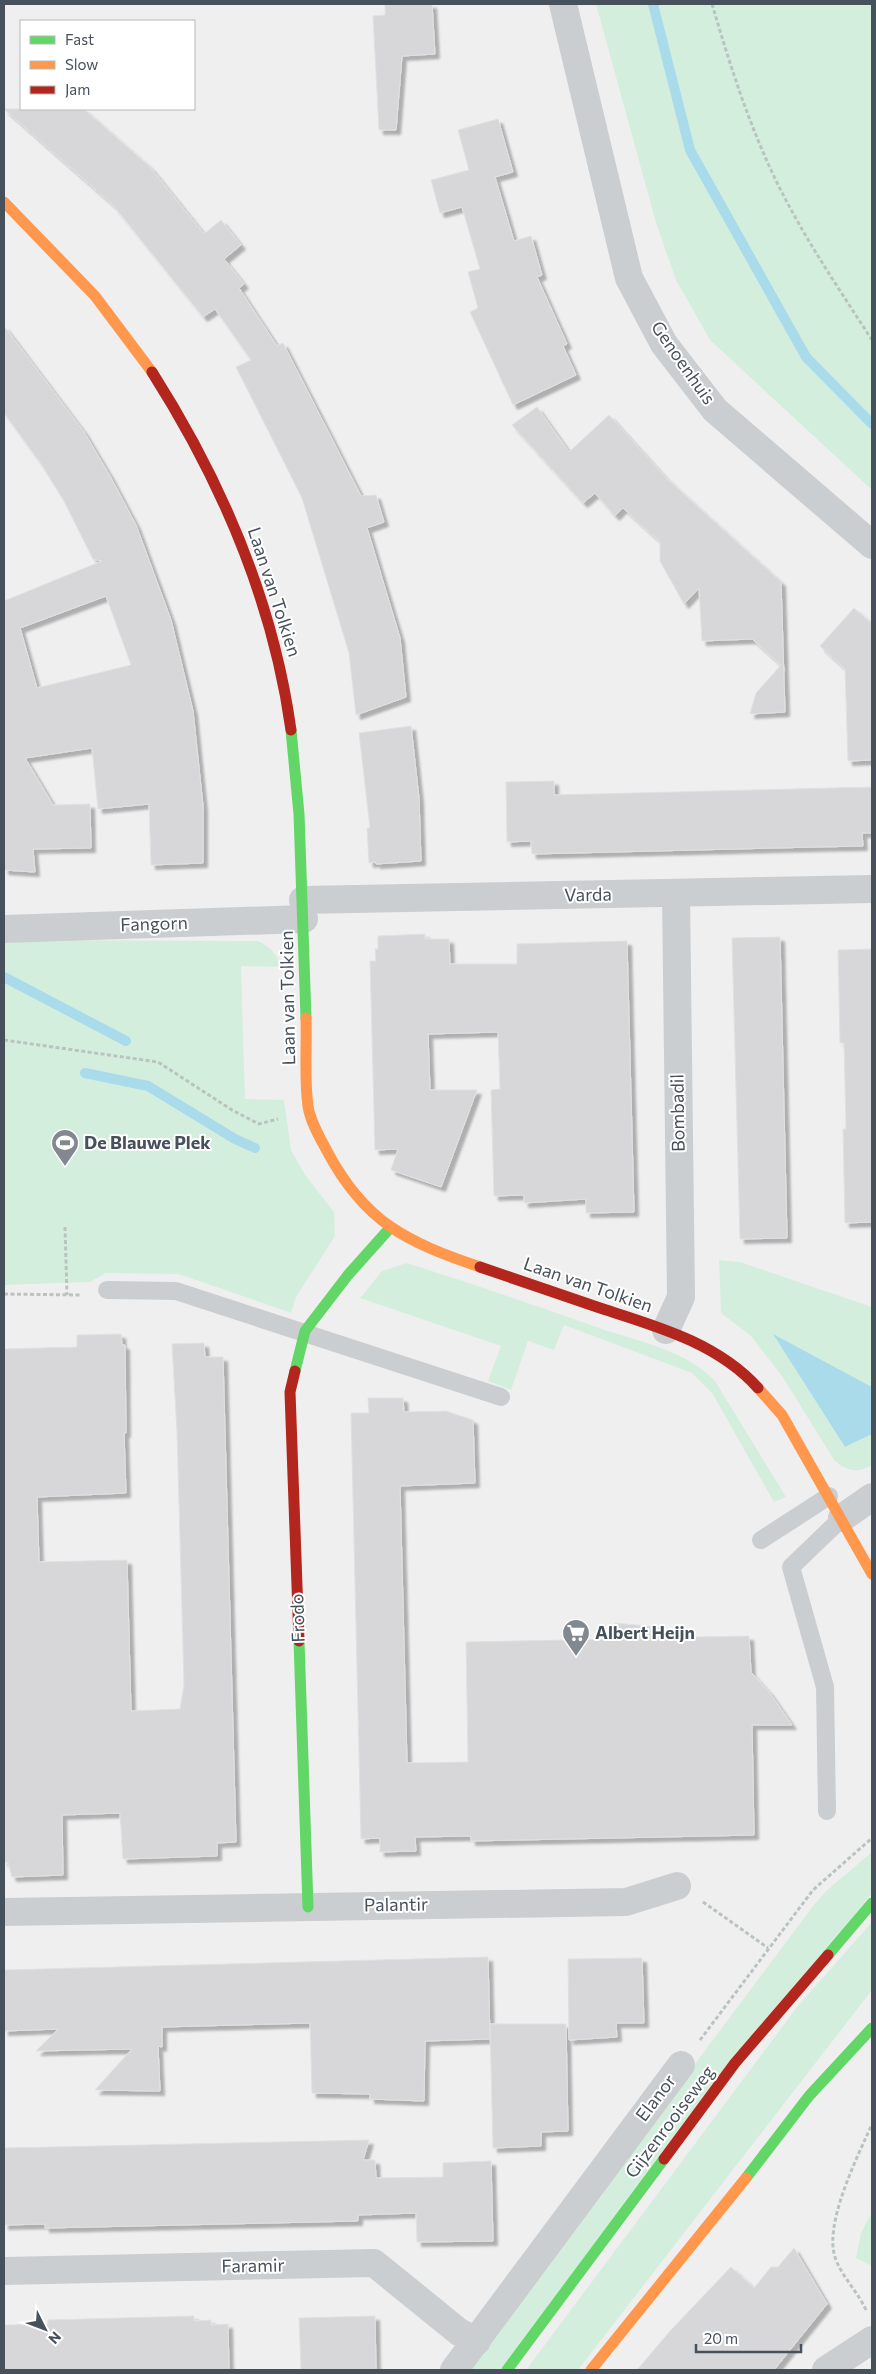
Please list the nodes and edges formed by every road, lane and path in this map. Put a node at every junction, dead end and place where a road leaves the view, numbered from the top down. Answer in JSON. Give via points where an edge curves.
{"nodes":[{"id":1,"x":563,"y":4,"type":"edge"},
{"id":2,"x":712,"y":4,"type":"edge"},
{"id":3,"x":4,"y":202,"type":"edge"},
{"id":4,"x":872,"y":340,"type":"edge"},
{"id":5,"x":872,"y":544,"type":"edge"},
{"id":6,"x":872,"y":889,"type":"edge"},
{"id":7,"x":676,"y":893,"type":"junction"},
{"id":8,"x":303,"y":909,"type":"junction"},
{"id":9,"x":4,"y":928,"type":"edge"},
{"id":10,"x":4,"y":1040,"type":"edge"},
{"id":11,"x":308,"y":1107,"type":"junction"},
{"id":12,"x":65,"y":1227,"type":"dead end"},
{"id":13,"x":390,"y":1228,"type":"junction"},
{"id":14,"x":107,"y":1290,"type":"joint"},
{"id":15,"x":4,"y":1294,"type":"edge"},
{"id":16,"x":67,"y":1295,"type":"junction"},
{"id":17,"x":666,"y":1330,"type":"junction"},
{"id":18,"x":305,"y":1331,"type":"junction"},
{"id":19,"x":500,"y":1397,"type":"dead end"},
{"id":20,"x":872,"y":1497,"type":"edge"},
{"id":21,"x":835,"y":1507,"type":"junction"},
{"id":22,"x":761,"y":1540,"type":"dead end"},
{"id":23,"x":872,"y":1574,"type":"edge"},
{"id":24,"x":827,"y":1811,"type":"dead end"},
{"id":25,"x":872,"y":1838,"type":"edge"},
{"id":26,"x":677,"y":1886,"type":"joint"},
{"id":27,"x":872,"y":1903,"type":"edge"},
{"id":28,"x":308,"y":1907,"type":"junction"},
{"id":29,"x":4,"y":1912,"type":"edge"},
{"id":30,"x":768,"y":1948,"type":"junction"},
{"id":31,"x":872,"y":2028,"type":"edge"},
{"id":32,"x":680,"y":2065,"type":"joint"},
{"id":33,"x":872,"y":2124,"type":"edge"},
{"id":34,"x":4,"y":2270,"type":"edge"},
{"id":35,"x":870,"y":2328,"type":"edge"},
{"id":36,"x":476,"y":2340,"type":"junction"},
{"id":37,"x":454,"y":2370,"type":"edge"},
{"id":38,"x":508,"y":2370,"type":"edge"},
{"id":39,"x":592,"y":2370,"type":"edge"},
{"id":40,"x":826,"y":2370,"type":"edge"}],
"edges":[{"from":1,"to":5,"type":"street","name":"Genoenhuis","via":[[629,278],[664,344],[715,410]]},
{"from":2,"to":4,"type":"path","via":[[756,135],[787,202],[827,272]]},
{"from":3,"to":8,"type":"street","name":"Laan van Tolkien","via":[[49,246],[121,328],[163,387],[226,503],[260,593],[277,652],[293,738]]},
{"from":6,"to":7,"type":"street","name":"Varda"},
{"from":7,"to":8,"type":"street","name":"Varda"},
{"from":7,"to":17,"type":"street","name":"Bombadil","via":[[681,1297]]},
{"from":8,"to":9,"type":"street","name":"Fangorn"},
{"from":8,"to":11,"type":"street","name":"Laan van Tolkien"},
{"from":10,"to":11,"type":"path","via":[[158,1062],[259,1124]]},
{"from":11,"to":13,"type":"street","name":"Laan van Tolkien","via":[[317,1135],[343,1178]]},
{"from":12,"to":16,"type":"path"},
{"from":13,"to":17,"type":"street","name":"Laan van Tolkien","via":[[433,1250]]},
{"from":13,"to":18,"type":"street","name":"Frodo"},
{"from":14,"to":16,"type":"path","via":[[88,1295]]},
{"from":14,"to":18,"type":"lane","via":[[176,1291]]},
{"from":15,"to":16,"type":"path"},
{"from":17,"to":21,"type":"street","name":"Laan van Tolkien","via":[[711,1350],[750,1379],[782,1415]]},
{"from":18,"to":19,"type":"lane"},
{"from":18,"to":28,"type":"street","name":"Frodo","via":[[290,1392]]},
{"from":20,"to":21,"type":"street"},
{"from":21,"to":22,"type":"lane"},
{"from":21,"to":23,"type":"street","name":"Laan van Tolkien"},
{"from":21,"to":24,"type":"lane","via":[[791,1567],[825,1686]]},
{"from":25,"to":30,"type":"path","name":"Elanor","via":[[812,1890]]},
{"from":26,"to":28,"type":"street","name":"Palantir","via":[[626,1902]]},
{"from":26,"to":30,"type":"path"},
{"from":27,"to":38,"type":"street","name":"Gijzenrooiseweg","via":[[736,2064]]},
{"from":28,"to":29,"type":"street","name":"Palantir"},
{"from":30,"to":32,"type":"path","name":"Elanor"},
{"from":31,"to":39,"type":"street","via":[[809,2096]]},
{"from":32,"to":36,"type":"street","name":"Elanor"},
{"from":33,"to":35,"type":"path","via":[[842,2192],[833,2240],[836,2260],[862,2301]]},
{"from":34,"to":36,"type":"street","name":"Faramir","via":[[374,2263],[460,2332]]},
{"from":35,"to":40,"type":"street"},
{"from":36,"to":37,"type":"street","name":"Elanor"}]}
